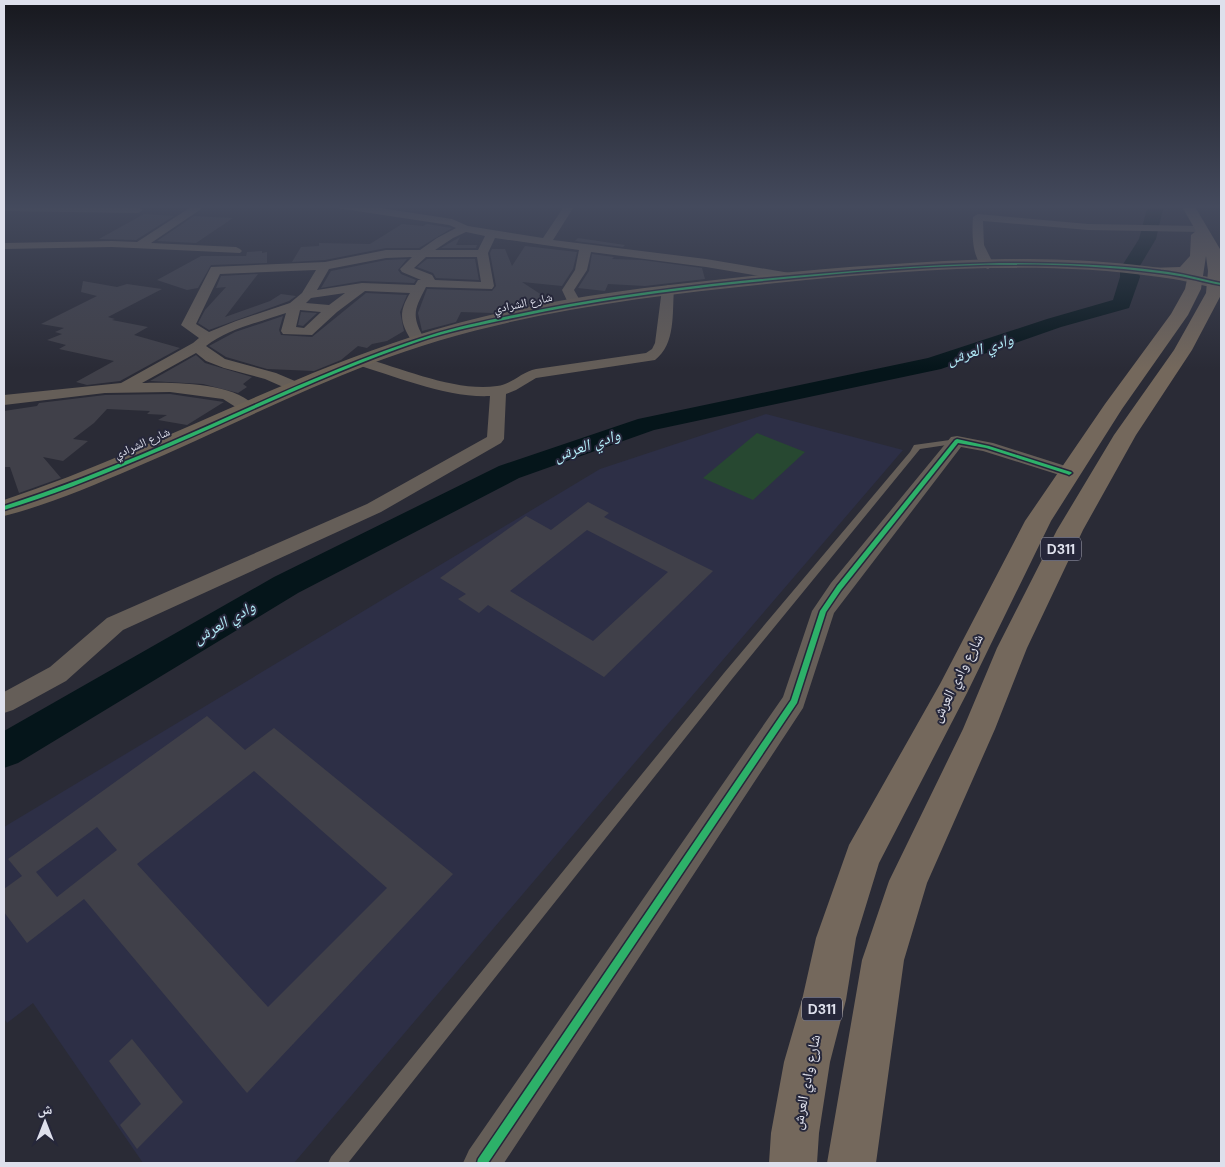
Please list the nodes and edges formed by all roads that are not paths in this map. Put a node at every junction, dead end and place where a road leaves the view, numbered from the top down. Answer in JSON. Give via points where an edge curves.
{"nodes":[{"id":1,"x":358,"y":259,"type":"edge"},
{"id":2,"x":417,"y":259,"type":"edge"},
{"id":3,"x":485,"y":259,"type":"edge"},
{"id":4,"x":585,"y":259,"type":"edge"},
{"id":5,"x":679,"y":259,"type":"edge"},
{"id":6,"x":985,"y":259,"type":"edge"},
{"id":7,"x":1207,"y":259,"type":"edge"},
{"id":8,"x":988,"y":265,"type":"junction"},
{"id":9,"x":325,"y":266,"type":"junction"},
{"id":10,"x":1150,"y":272,"type":"junction"},
{"id":11,"x":790,"y":277,"type":"junction"},
{"id":12,"x":1209,"y":283,"type":"edge"},
{"id":13,"x":424,"y":286,"type":"junction"},
{"id":14,"x":362,"y":287,"type":"junction"},
{"id":15,"x":668,"y":290,"type":"junction"},
{"id":16,"x":307,"y":295,"type":"junction"},
{"id":17,"x":575,"y":304,"type":"junction"},
{"id":18,"x":296,"y":306,"type":"junction"},
{"id":19,"x":332,"y":309,"type":"junction"},
{"id":20,"x":418,"y":340,"type":"junction"},
{"id":21,"x":203,"y":342,"type":"junction"},
{"id":22,"x":360,"y":361,"type":"junction"},
{"id":23,"x":123,"y":387,"type":"junction"},
{"id":24,"x":296,"y":387,"type":"junction"},
{"id":25,"x":498,"y":391,"type":"junction"},
{"id":26,"x":4,"y":400,"type":"edge"},
{"id":27,"x":248,"y":408,"type":"junction"},
{"id":28,"x":957,"y":441,"type":"junction"},
{"id":29,"x":1069,"y":473,"type":"junction"},
{"id":30,"x":4,"y":508,"type":"edge"},
{"id":31,"x":4,"y":703,"type":"edge"},
{"id":32,"x":336,"y":1163,"type":"edge"},
{"id":33,"x":482,"y":1163,"type":"edge"},
{"id":34,"x":793,"y":1163,"type":"edge"},
{"id":35,"x":852,"y":1163,"type":"edge"}],
"edges":[{"from":1,"to":9,"type":"street"},
{"from":2,"to":13,"type":"street","via":[[406,269],[428,278]]},
{"from":3,"to":13,"type":"street","via":[[488,286]]},
{"from":4,"to":17,"type":"street","via":[[568,290]]},
{"from":5,"to":11,"type":"street"},
{"from":6,"to":8,"type":"street"},
{"from":7,"to":12,"type":"main road"},
{"from":8,"to":10,"type":"street","name":"شارع الشرادي","via":[[1093,266]]},
{"from":8,"to":11,"type":"street","name":"شارع الشرادي","via":[[865,269]]},
{"from":9,"to":16,"type":"street"},
{"from":9,"to":21,"type":"street","via":[[215,270],[188,325]]},
{"from":10,"to":12,"type":"street","name":"شارع الشرادي"},
{"from":10,"to":12,"type":"main road","via":[[1185,290]]},
{"from":11,"to":15,"type":"street","name":"شارع الشرادي"},
{"from":12,"to":29,"type":"main road","name":"شارع وادي العرش","number":"D311","via":[[1173,323]]},
{"from":12,"to":35,"type":"main road","number":"D311","via":[[1183,350],[1125,435],[1070,530],[1012,648],[979,729],[908,881],[883,960]]},
{"from":13,"to":14,"type":"street"},
{"from":13,"to":20,"type":"street","via":[[408,309],[409,325]]},
{"from":14,"to":16,"type":"street"},
{"from":14,"to":19,"type":"street"},
{"from":15,"to":17,"type":"street","name":"شارع الشرادي"},
{"from":15,"to":25,"type":"street","via":[[662,343],[650,357],[529,375],[510,388]]},
{"from":16,"to":18,"type":"street"},
{"from":17,"to":20,"type":"street","name":"شارع الشرادي","via":[[467,326]]},
{"from":18,"to":19,"type":"street"},
{"from":18,"to":19,"type":"street","via":[[288,330],[307,332]]},
{"from":18,"to":21,"type":"street","via":[[240,324]]},
{"from":20,"to":22,"type":"street","name":"شارع الشرادي"},
{"from":21,"to":23,"type":"street"},
{"from":21,"to":24,"type":"street","via":[[202,352]]},
{"from":22,"to":24,"type":"street","name":"شارع الشرادي"},
{"from":22,"to":25,"type":"street","via":[[477,392]]},
{"from":23,"to":26,"type":"street"},
{"from":23,"to":27,"type":"street","via":[[170,387],[228,395]]},
{"from":24,"to":27,"type":"street","name":"شارع الشرادي"},
{"from":25,"to":31,"type":"street","via":[[495,440],[374,508],[115,624],[58,674]]},
{"from":27,"to":30,"type":"street","name":"شارع الشرادي","via":[[90,478]]},
{"from":28,"to":29,"type":"street"},
{"from":28,"to":32,"type":"lane","via":[[917,447]]},
{"from":28,"to":33,"type":"street","via":[[823,611],[794,701]]},
{"from":29,"to":34,"type":"main road","name":"شارع وادي العرش","number":"D311","via":[[1038,521],[862,858],[836,938],[807,1062]]}]}
